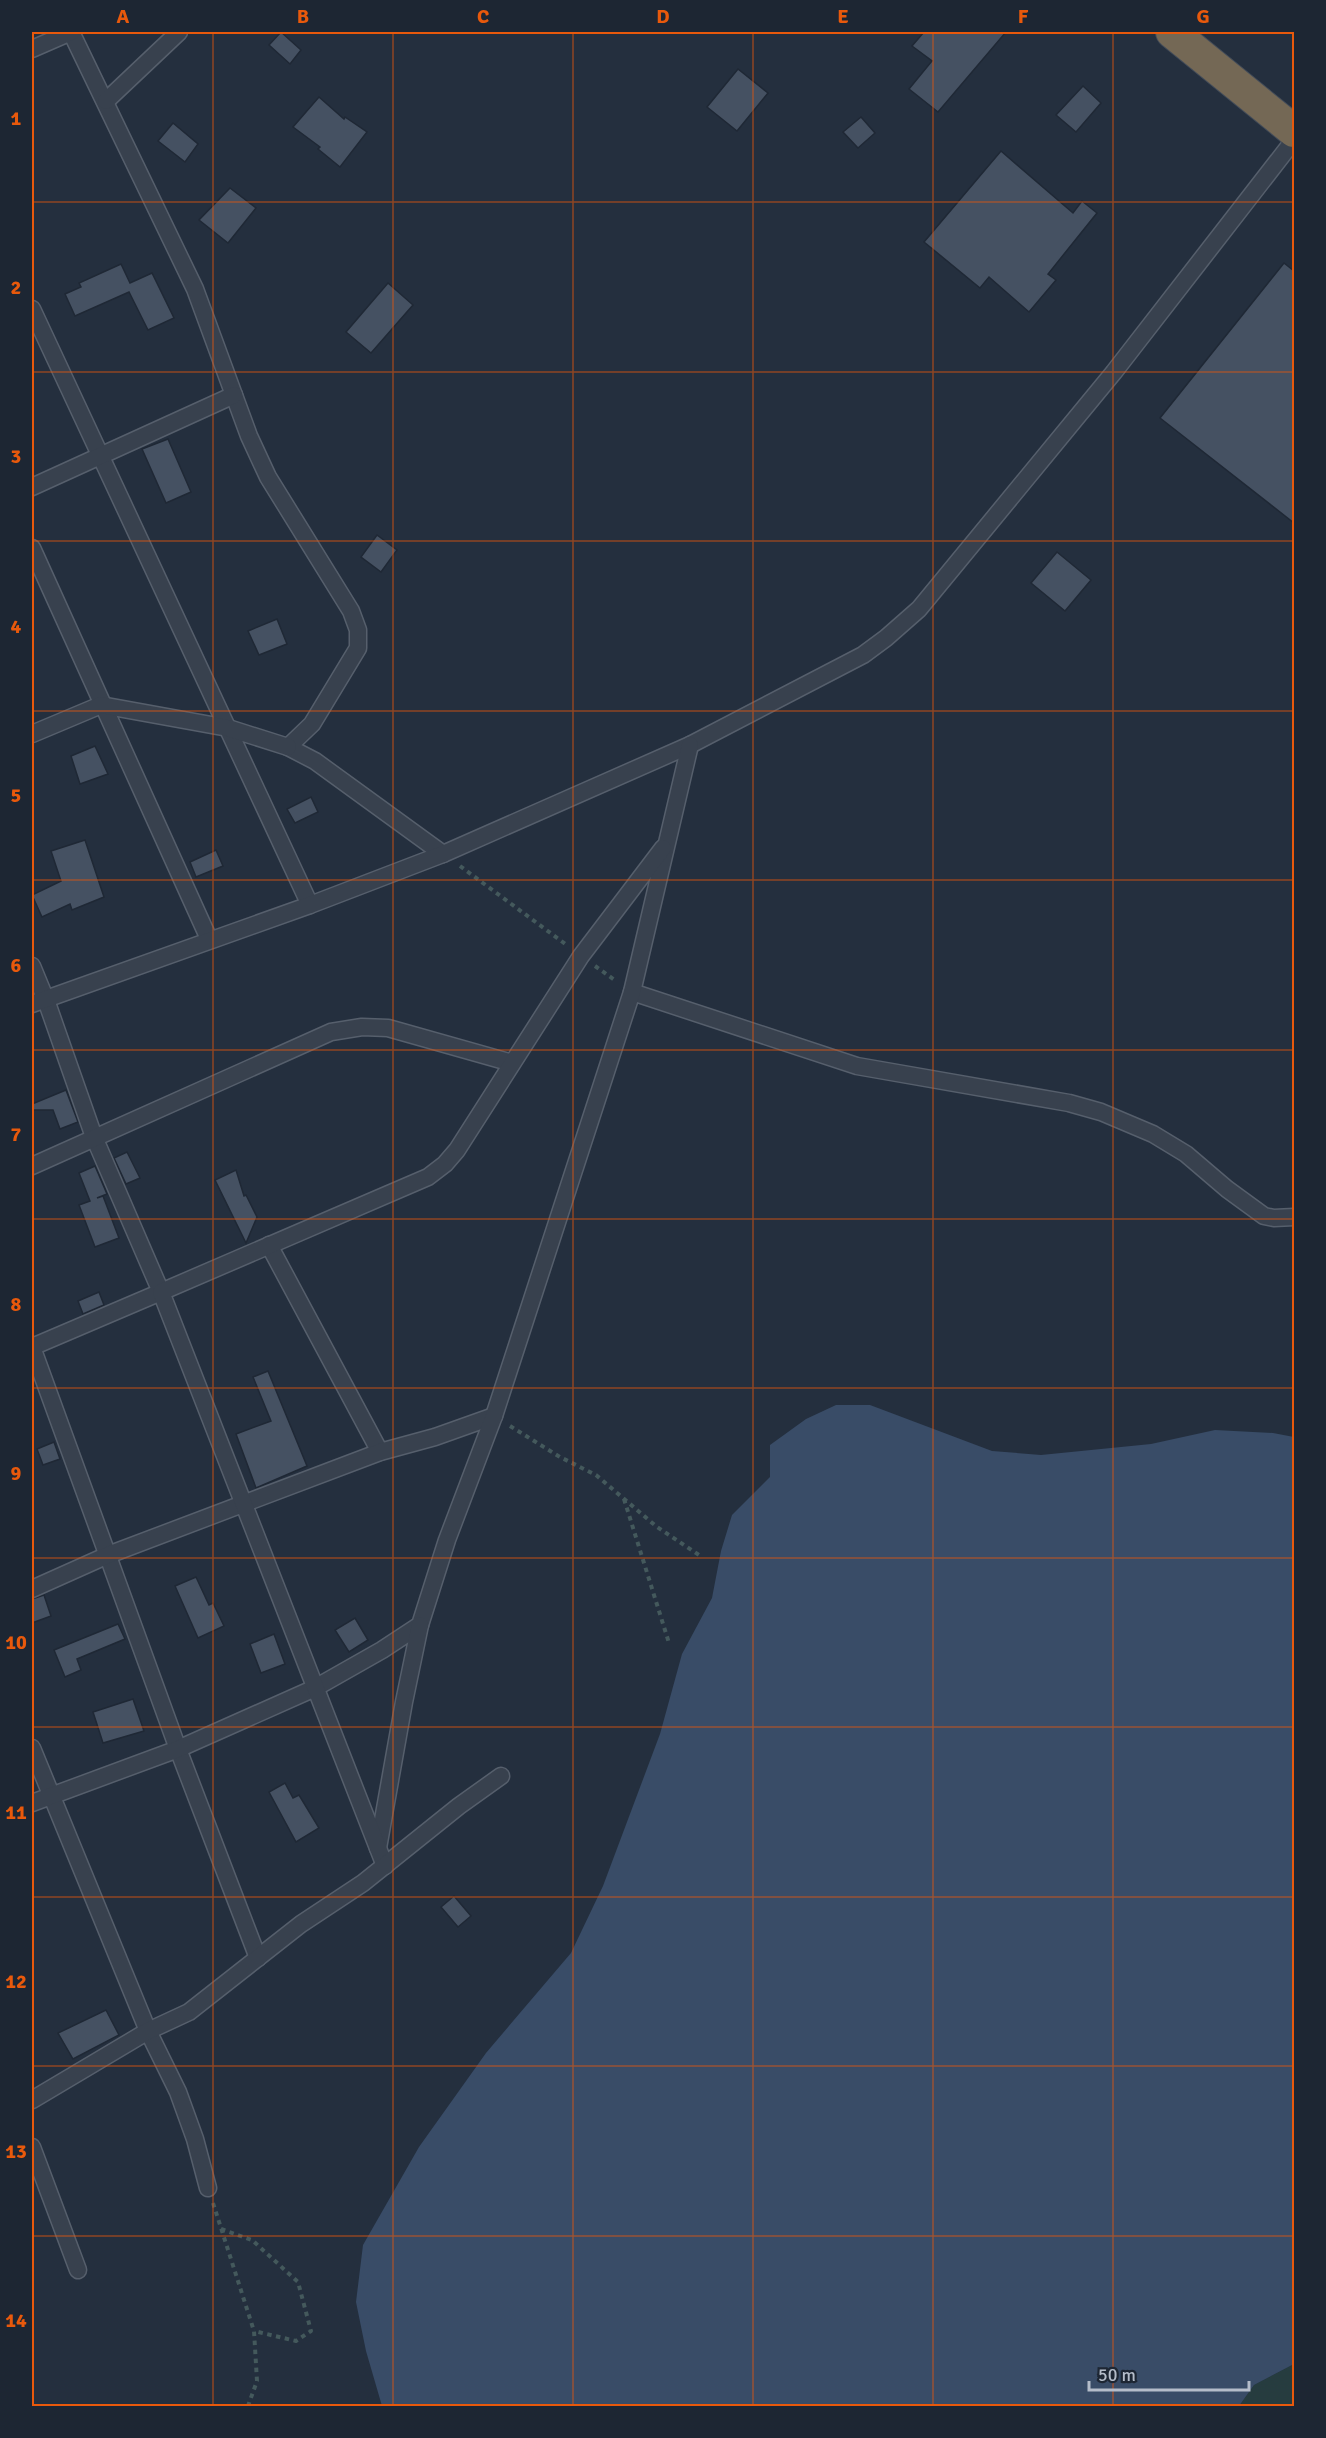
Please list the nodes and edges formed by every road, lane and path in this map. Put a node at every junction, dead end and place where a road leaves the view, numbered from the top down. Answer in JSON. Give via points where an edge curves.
{"nodes":[{"id":1,"x":71,"y":32,"type":"edge"},
{"id":2,"x":179,"y":32,"type":"edge"},
{"id":3,"x":1172,"y":32,"type":"edge"},
{"id":4,"x":32,"y":49,"type":"edge"},
{"id":5,"x":106,"y":101,"type":"junction"},
{"id":6,"x":1294,"y":131,"type":"edge"},
{"id":7,"x":1294,"y":140,"type":"edge"},
{"id":8,"x":32,"y":309,"type":"edge"},
{"id":9,"x":38,"y":345,"type":"edge"},
{"id":10,"x":234,"y":395,"type":"junction"},
{"id":11,"x":100,"y":455,"type":"junction"},
{"id":12,"x":32,"y":487,"type":"edge"},
{"id":13,"x":32,"y":548,"type":"edge"},
{"id":14,"x":101,"y":705,"type":"junction"},
{"id":15,"x":228,"y":728,"type":"junction"},
{"id":16,"x":32,"y":734,"type":"edge"},
{"id":17,"x":690,"y":745,"type":"junction"},
{"id":18,"x":288,"y":747,"type":"junction"},
{"id":19,"x":667,"y":842,"type":"junction"},
{"id":20,"x":443,"y":854,"type":"junction"},
{"id":21,"x":310,"y":904,"type":"junction"},
{"id":22,"x":209,"y":939,"type":"junction"},
{"id":23,"x":581,"y":956,"type":"junction"},
{"id":24,"x":32,"y":966,"type":"edge"},
{"id":25,"x":632,"y":992,"type":"junction"},
{"id":26,"x":39,"y":1002,"type":"edge"},
{"id":27,"x":512,"y":1064,"type":"junction"},
{"id":28,"x":94,"y":1137,"type":"junction"},
{"id":29,"x":32,"y":1166,"type":"edge"},
{"id":30,"x":1294,"y":1217,"type":"edge"},
{"id":31,"x":269,"y":1245,"type":"junction"},
{"id":32,"x":161,"y":1292,"type":"junction"},
{"id":33,"x":32,"y":1346,"type":"edge"},
{"id":34,"x":495,"y":1416,"type":"junction"},
{"id":35,"x":380,"y":1452,"type":"junction"},
{"id":36,"x":624,"y":1498,"type":"junction"},
{"id":37,"x":244,"y":1504,"type":"junction"},
{"id":38,"x":108,"y":1555,"type":"junction"},
{"id":39,"x":699,"y":1555,"type":"dead end"},
{"id":40,"x":32,"y":1589,"type":"edge"},
{"id":41,"x":420,"y":1624,"type":"junction"},
{"id":42,"x":669,"y":1643,"type":"dead end"},
{"id":43,"x":315,"y":1688,"type":"junction"},
{"id":44,"x":32,"y":1748,"type":"edge"},
{"id":45,"x":178,"y":1749,"type":"junction"},
{"id":46,"x":501,"y":1776,"type":"dead end"},
{"id":47,"x":51,"y":1797,"type":"junction"},
{"id":48,"x":32,"y":1803,"type":"edge"},
{"id":49,"x":378,"y":1848,"type":"junction"},
{"id":50,"x":385,"y":1866,"type":"junction"},
{"id":51,"x":258,"y":1958,"type":"junction"},
{"id":52,"x":148,"y":2031,"type":"junction"},
{"id":53,"x":32,"y":2100,"type":"edge"},
{"id":54,"x":32,"y":2147,"type":"edge"},
{"id":55,"x":208,"y":2188,"type":"joint"},
{"id":56,"x":220,"y":2229,"type":"junction"},
{"id":57,"x":78,"y":2270,"type":"dead end"},
{"id":58,"x":254,"y":2331,"type":"junction"},
{"id":59,"x":248,"y":2406,"type":"edge"}],
"edges":[{"from":1,"to":4,"type":"street"},
{"from":1,"to":5,"type":"street"},
{"from":2,"to":5,"type":"street"},
{"from":3,"to":6,"type":"highway"},
{"from":5,"to":10,"type":"street","via":[[195,289]]},
{"from":7,"to":17,"type":"street","via":[[1114,372],[919,609],[862,655]]},
{"from":8,"to":9,"type":"street"},
{"from":9,"to":11,"type":"street"},
{"from":10,"to":11,"type":"street"},
{"from":10,"to":18,"type":"street","via":[[268,477],[351,611],[358,630],[358,648],[312,724]]},
{"from":11,"to":12,"type":"street"},
{"from":11,"to":15,"type":"street"},
{"from":13,"to":14,"type":"street"},
{"from":14,"to":15,"type":"street"},
{"from":14,"to":16,"type":"street"},
{"from":14,"to":22,"type":"street"},
{"from":15,"to":18,"type":"street"},
{"from":15,"to":21,"type":"street"},
{"from":17,"to":19,"type":"street"},
{"from":17,"to":20,"type":"street"},
{"from":18,"to":20,"type":"street","via":[[315,761]]},
{"from":19,"to":23,"type":"street"},
{"from":19,"to":25,"type":"street"},
{"from":20,"to":21,"type":"street"},
{"from":20,"to":23,"type":"path"},
{"from":21,"to":22,"type":"street"},
{"from":22,"to":26,"type":"street"},
{"from":23,"to":25,"type":"path"},
{"from":23,"to":27,"type":"street"},
{"from":24,"to":26,"type":"street"},
{"from":25,"to":30,"type":"street","via":[[856,1066],[1101,1112],[1153,1134],[1186,1154],[1256,1212],[1274,1218]]},
{"from":25,"to":34,"type":"street"},
{"from":26,"to":28,"type":"street"},
{"from":27,"to":28,"type":"street","via":[[388,1028],[331,1032]]},
{"from":27,"to":31,"type":"street","via":[[457,1150],[428,1178]]},
{"from":28,"to":29,"type":"street"},
{"from":28,"to":32,"type":"street"},
{"from":31,"to":32,"type":"street"},
{"from":31,"to":35,"type":"street"},
{"from":32,"to":33,"type":"street"},
{"from":32,"to":37,"type":"street"},
{"from":33,"to":38,"type":"street"},
{"from":34,"to":35,"type":"street"},
{"from":34,"to":36,"type":"path","via":[[596,1475]]},
{"from":34,"to":41,"type":"street","via":[[447,1540]]},
{"from":35,"to":37,"type":"street"},
{"from":36,"to":39,"type":"path","via":[[657,1527]]},
{"from":36,"to":42,"type":"path"},
{"from":37,"to":38,"type":"street"},
{"from":37,"to":43,"type":"street"},
{"from":38,"to":40,"type":"street"},
{"from":38,"to":45,"type":"street"},
{"from":41,"to":43,"type":"street"},
{"from":41,"to":49,"type":"street"},
{"from":43,"to":45,"type":"street"},
{"from":43,"to":49,"type":"street"},
{"from":44,"to":47,"type":"street"},
{"from":45,"to":47,"type":"street"},
{"from":45,"to":51,"type":"street"},
{"from":46,"to":50,"type":"street"},
{"from":47,"to":48,"type":"street"},
{"from":47,"to":52,"type":"street"},
{"from":49,"to":50,"type":"street"},
{"from":50,"to":51,"type":"street"},
{"from":51,"to":52,"type":"street","via":[[189,2012]]},
{"from":52,"to":53,"type":"street"},
{"from":52,"to":55,"type":"street","via":[[178,2092]]},
{"from":54,"to":57,"type":"street"},
{"from":55,"to":56,"type":"path"},
{"from":56,"to":58,"type":"path"},
{"from":56,"to":58,"type":"path","via":[[252,2240],[298,2282],[311,2331],[296,2341]]},
{"from":58,"to":59,"type":"path","via":[[257,2381]]}]}
